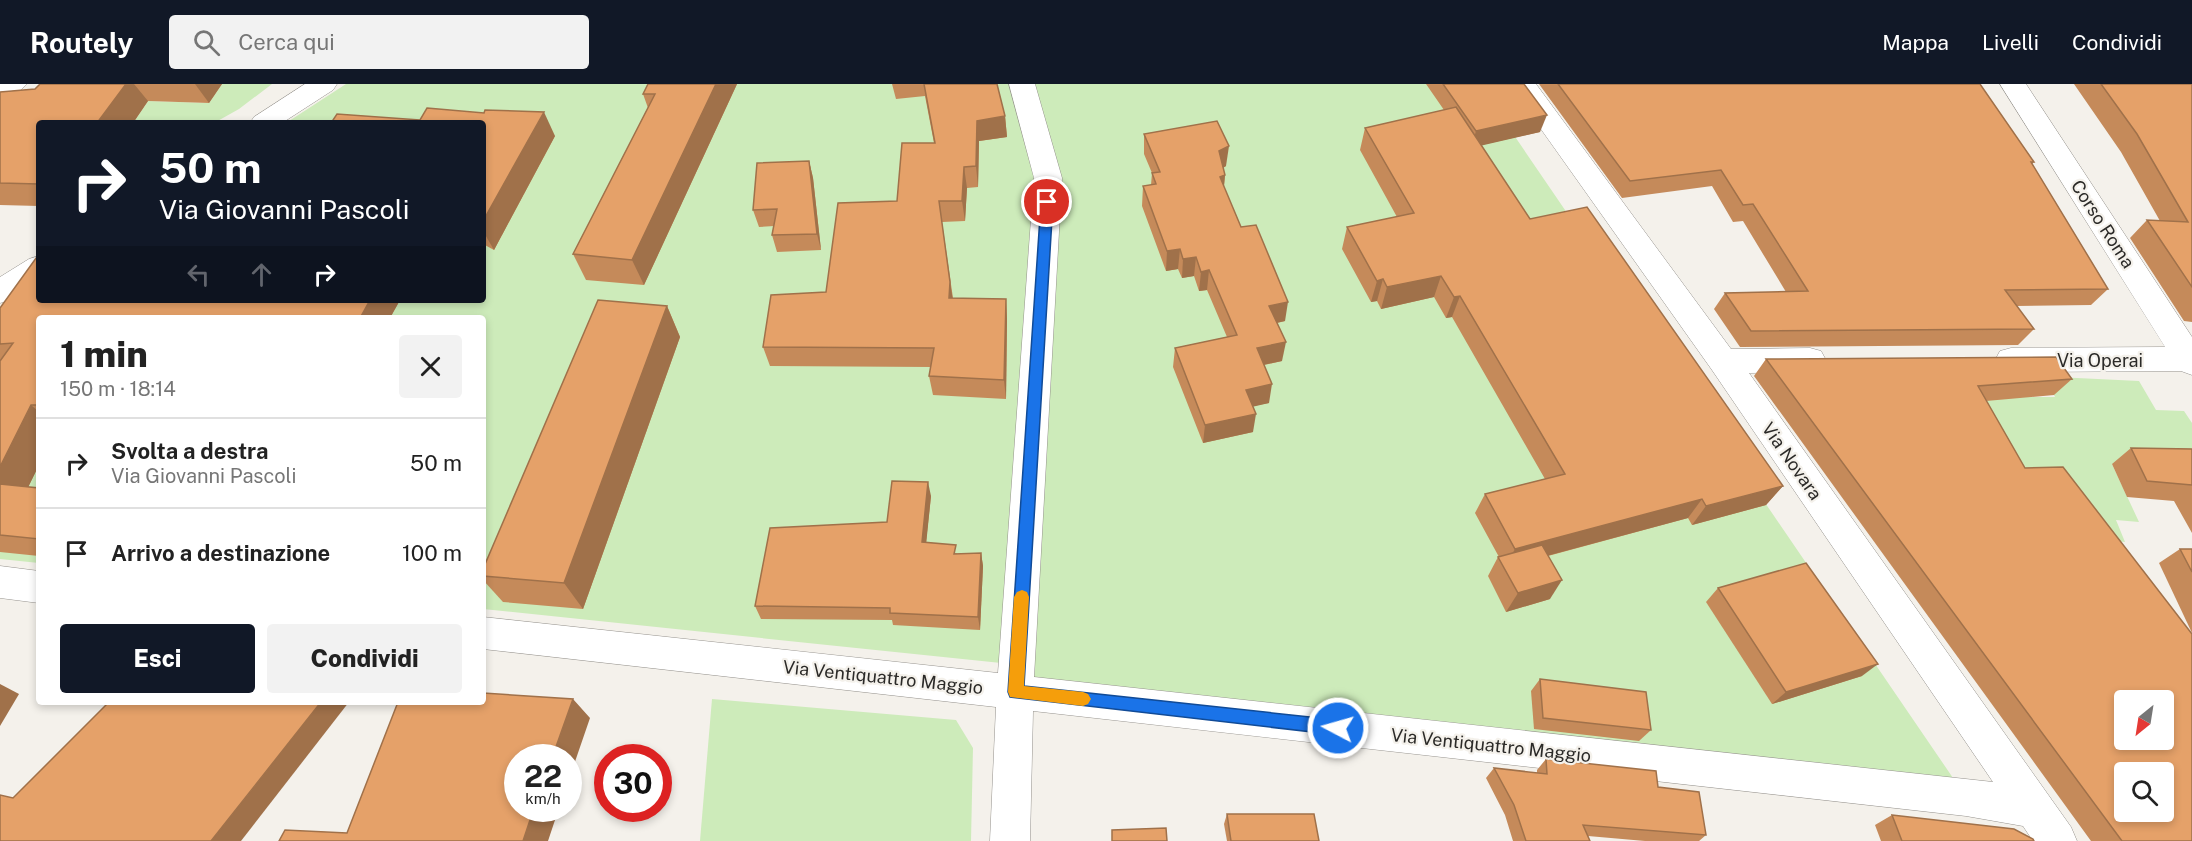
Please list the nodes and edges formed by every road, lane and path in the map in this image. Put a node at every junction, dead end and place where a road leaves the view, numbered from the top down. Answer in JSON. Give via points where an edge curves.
{"nodes":[{"id":1,"x":14,"y":84,"type":"edge"},
{"id":2,"x":324,"y":84,"type":"edge"},
{"id":3,"x":1022,"y":84,"type":"edge"},
{"id":4,"x":1522,"y":84,"type":"edge"},
{"id":5,"x":2013,"y":84,"type":"edge"},
{"id":6,"x":0,"y":95,"type":"edge"},
{"id":7,"x":268,"y":120,"type":"edge"},
{"id":8,"x":36,"y":269,"type":"edge"},
{"id":9,"x":0,"y":292,"type":"edge"},
{"id":10,"x":1836,"y":360,"type":"edge"},
{"id":11,"x":1977,"y":360,"type":"edge"},
{"id":12,"x":1723,"y":361,"type":"junction"},
{"id":13,"x":2191,"y":361,"type":"edge"},
{"id":14,"x":0,"y":582,"type":"edge"},
{"id":15,"x":36,"y":586,"type":"edge"},
{"id":16,"x":486,"y":633,"type":"edge"},
{"id":17,"x":1016,"y":692,"type":"junction"},
{"id":18,"x":2034,"y":808,"type":"junction"},
{"id":19,"x":1010,"y":841,"type":"edge"},
{"id":20,"x":2057,"y":841,"type":"edge"}],
"edges":[{"from":1,"to":6,"type":"street"},
{"from":2,"to":7,"type":"street"},
{"from":3,"to":17,"type":"street","via":[[1048,178]]},
{"from":4,"to":12,"type":"street","name":"Via Novara"},
{"from":5,"to":13,"type":"street","name":"Corso Roma"},
{"from":8,"to":9,"type":"street"},
{"from":10,"to":12,"type":"street"},
{"from":11,"to":13,"type":"street","name":"Via Operai"},
{"from":12,"to":18,"type":"street","name":"Via Novara"},
{"from":14,"to":15,"type":"street"},
{"from":16,"to":17,"type":"street","name":"Via Ventiquattro Maggio"},
{"from":17,"to":18,"type":"street","name":"Via Ventiquattro Maggio"},
{"from":17,"to":19,"type":"street"},
{"from":18,"to":20,"type":"street","name":"Via Novara"}]}
